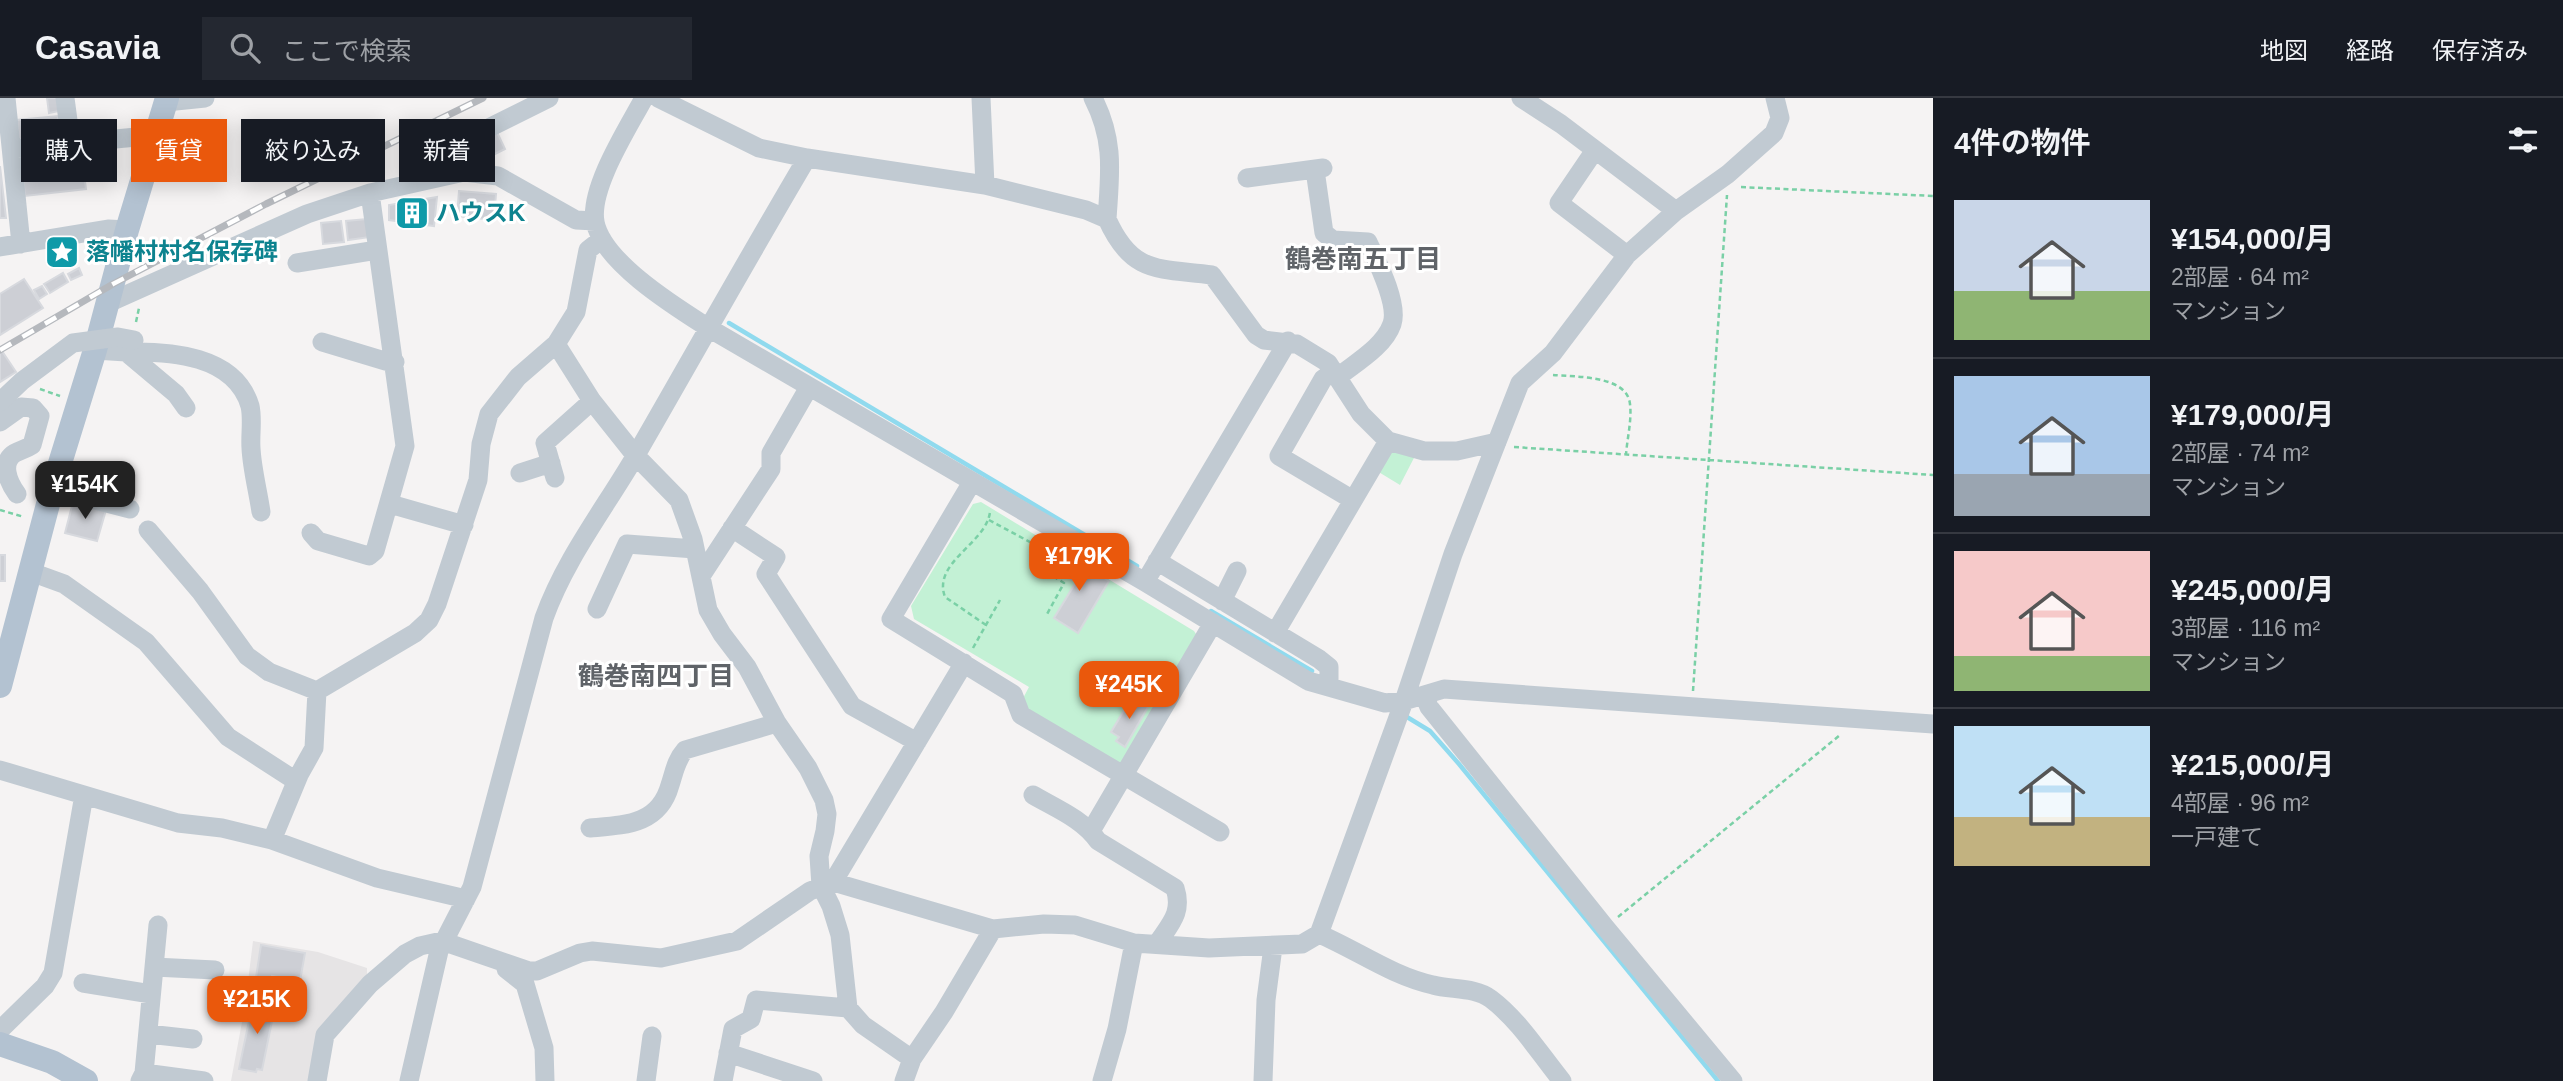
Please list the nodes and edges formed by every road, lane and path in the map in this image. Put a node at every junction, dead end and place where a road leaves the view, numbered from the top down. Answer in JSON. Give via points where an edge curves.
{"nodes":[{"id":1,"x":6,"y":98,"type":"edge"},
{"id":2,"x":65,"y":98,"type":"edge"},
{"id":3,"x":205,"y":98,"type":"edge"},
{"id":4,"x":550,"y":98,"type":"edge"},
{"id":5,"x":644,"y":98,"type":"edge"},
{"id":6,"x":658,"y":98,"type":"edge"},
{"id":7,"x":981,"y":98,"type":"edge"},
{"id":8,"x":1093,"y":98,"type":"edge"},
{"id":9,"x":1521,"y":98,"type":"edge"},
{"id":10,"x":1775,"y":98,"type":"edge"},
{"id":11,"x":167,"y":100,"type":"edge"},
{"id":12,"x":68,"y":119,"type":"edge"},
{"id":13,"x":162,"y":119,"type":"edge"},
{"id":14,"x":21,"y":148,"type":"edge"},
{"id":15,"x":12,"y":149,"type":"junction"},
{"id":16,"x":1595,"y":150,"type":"junction"},
{"id":17,"x":807,"y":158,"type":"junction"},
{"id":18,"x":1247,"y":178,"type":"dead end"},
{"id":19,"x":1728,"y":180,"type":"junction"},
{"id":20,"x":142,"y":182,"type":"edge"},
{"id":21,"x":409,"y":184,"type":"junction"},
{"id":22,"x":985,"y":185,"type":"junction"},
{"id":23,"x":370,"y":193,"type":"junction"},
{"id":24,"x":1933,"y":196,"type":"edge"},
{"id":25,"x":1676,"y":211,"type":"junction"},
{"id":26,"x":1107,"y":219,"type":"junction"},
{"id":27,"x":127,"y":230,"type":"junction"},
{"id":28,"x":598,"y":230,"type":"junction"},
{"id":29,"x":21,"y":244,"type":"junction"},
{"id":30,"x":0,"y":247,"type":"edge"},
{"id":31,"x":377,"y":250,"type":"junction"},
{"id":32,"x":1627,"y":255,"type":"junction"},
{"id":33,"x":297,"y":263,"type":"dead end"},
{"id":34,"x":139,"y":301,"type":"dead end"},
{"id":35,"x":108,"y":303,"type":"junction"},
{"id":36,"x":707,"y":327,"type":"junction"},
{"id":37,"x":1288,"y":341,"type":"junction"},
{"id":38,"x":322,"y":342,"type":"dead end"},
{"id":39,"x":556,"y":344,"type":"junction"},
{"id":40,"x":130,"y":346,"type":"junction"},
{"id":41,"x":95,"y":350,"type":"junction"},
{"id":42,"x":395,"y":362,"type":"junction"},
{"id":43,"x":1533,"y":371,"type":"junction"},
{"id":44,"x":1336,"y":374,"type":"junction"},
{"id":45,"x":33,"y":386,"type":"dead end"},
{"id":46,"x":809,"y":387,"type":"junction"},
{"id":47,"x":63,"y":397,"type":"dead end"},
{"id":48,"x":592,"y":401,"type":"junction"},
{"id":49,"x":0,"y":402,"type":"edge"},
{"id":50,"x":186,"y":408,"type":"dead end"},
{"id":51,"x":0,"y":422,"type":"edge"},
{"id":52,"x":1388,"y":441,"type":"junction"},
{"id":53,"x":1497,"y":442,"type":"junction"},
{"id":54,"x":635,"y":455,"type":"junction"},
{"id":55,"x":1626,"y":455,"type":"junction"},
{"id":56,"x":2,"y":458,"type":"edge"},
{"id":57,"x":1708,"y":460,"type":"junction"},
{"id":58,"x":520,"y":473,"type":"dead end"},
{"id":59,"x":1933,"y":475,"type":"edge"},
{"id":60,"x":972,"y":482,"type":"junction"},
{"id":61,"x":9,"y":490,"type":"edge"},
{"id":62,"x":994,"y":495,"type":"junction"},
{"id":63,"x":50,"y":496,"type":"junction"},
{"id":64,"x":1353,"y":500,"type":"junction"},
{"id":65,"x":390,"y":504,"type":"junction"},
{"id":66,"x":130,"y":509,"type":"dead end"},
{"id":67,"x":261,"y":512,"type":"dead end"},
{"id":68,"x":989,"y":520,"type":"junction"},
{"id":69,"x":464,"y":525,"type":"junction"},
{"id":70,"x":732,"y":528,"type":"junction"},
{"id":71,"x":148,"y":530,"type":"dead end"},
{"id":72,"x":311,"y":533,"type":"dead end"},
{"id":73,"x":695,"y":549,"type":"junction"},
{"id":74,"x":1157,"y":561,"type":"junction"},
{"id":75,"x":1237,"y":571,"type":"dead end"},
{"id":76,"x":31,"y":572,"type":"junction"},
{"id":77,"x":701,"y":576,"type":"junction"},
{"id":78,"x":1145,"y":582,"type":"junction"},
{"id":79,"x":1000,"y":600,"type":"dead end"},
{"id":80,"x":1222,"y":601,"type":"junction"},
{"id":81,"x":597,"y":609,"type":"dead end"},
{"id":82,"x":1046,"y":616,"type":"dead end"},
{"id":83,"x":1213,"y":623,"type":"junction"},
{"id":84,"x":986,"y":625,"type":"junction"},
{"id":85,"x":8,"y":628,"type":"edge"},
{"id":86,"x":1275,"y":633,"type":"junction"},
{"id":87,"x":964,"y":663,"type":"junction"},
{"id":88,"x":0,"y":687,"type":"edge"},
{"id":89,"x":1329,"y":687,"type":"junction"},
{"id":90,"x":317,"y":691,"type":"junction"},
{"id":91,"x":1424,"y":695,"type":"junction"},
{"id":92,"x":1404,"y":701,"type":"junction"},
{"id":93,"x":1692,"y":708,"type":"junction"},
{"id":94,"x":1859,"y":720,"type":"junction"},
{"id":95,"x":777,"y":723,"type":"junction"},
{"id":96,"x":1933,"y":724,"type":"edge"},
{"id":97,"x":917,"y":742,"type":"junction"},
{"id":98,"x":0,"y":770,"type":"edge"},
{"id":99,"x":1124,"y":776,"type":"junction"},
{"id":100,"x":296,"y":781,"type":"junction"},
{"id":101,"x":85,"y":795,"type":"junction"},
{"id":102,"x":1032,"y":795,"type":"dead end"},
{"id":103,"x":590,"y":828,"type":"dead end"},
{"id":104,"x":1091,"y":831,"type":"junction"},
{"id":105,"x":1220,"y":832,"type":"dead end"},
{"id":106,"x":272,"y":839,"type":"junction"},
{"id":107,"x":827,"y":884,"type":"junction"},
{"id":108,"x":466,"y":899,"type":"junction"},
{"id":109,"x":158,"y":925,"type":"dead end"},
{"id":110,"x":1605,"y":927,"type":"junction"},
{"id":111,"x":993,"y":929,"type":"junction"},
{"id":112,"x":1319,"y":934,"type":"junction"},
{"id":113,"x":442,"y":941,"type":"junction"},
{"id":114,"x":1134,"y":943,"type":"junction"},
{"id":115,"x":1157,"y":944,"type":"junction"},
{"id":116,"x":1273,"y":947,"type":"junction"},
{"id":117,"x":492,"y":957,"type":"junction"},
{"id":118,"x":154,"y":967,"type":"junction"},
{"id":119,"x":215,"y":970,"type":"dead end"},
{"id":120,"x":83,"y":983,"type":"dead end"},
{"id":121,"x":151,"y":994,"type":"junction"},
{"id":122,"x":848,"y":1008,"type":"junction"},
{"id":123,"x":0,"y":1030,"type":"edge"},
{"id":124,"x":148,"y":1034,"type":"junction"},
{"id":125,"x":652,"y":1036,"type":"dead end"},
{"id":126,"x":192,"y":1039,"type":"dead end"},
{"id":127,"x":0,"y":1044,"type":"edge"},
{"id":128,"x":728,"y":1053,"type":"junction"},
{"id":129,"x":912,"y":1059,"type":"junction"},
{"id":130,"x":142,"y":1077,"type":"edge"},
{"id":131,"x":86,"y":1081,"type":"edge"},
{"id":132,"x":204,"y":1081,"type":"edge"},
{"id":133,"x":317,"y":1081,"type":"edge"},
{"id":134,"x":409,"y":1081,"type":"edge"},
{"id":135,"x":545,"y":1081,"type":"edge"},
{"id":136,"x":646,"y":1081,"type":"edge"},
{"id":137,"x":723,"y":1081,"type":"edge"},
{"id":138,"x":813,"y":1081,"type":"edge"},
{"id":139,"x":904,"y":1081,"type":"edge"},
{"id":140,"x":1102,"y":1081,"type":"edge"},
{"id":141,"x":1263,"y":1081,"type":"edge"},
{"id":142,"x":1562,"y":1081,"type":"edge"},
{"id":143,"x":1733,"y":1081,"type":"edge"}],
"edges":[{"from":1,"to":15,"type":"street"},
{"from":2,"to":12,"type":"street"},
{"from":3,"to":11,"type":"street"},
{"from":4,"to":21,"type":"street","via":[[414,165]]},
{"from":5,"to":28,"type":"street","via":[[603,179],[596,202]]},
{"from":6,"to":17,"type":"street","via":[[759,148]]},
{"from":7,"to":22,"type":"street"},
{"from":8,"to":26,"type":"street","via":[[1103,118],[1111,156]]},
{"from":9,"to":16,"type":"street"},
{"from":10,"to":19,"type":"street","via":[[1780,118],[1774,133]]},
{"from":11,"to":13,"type":"main road"},
{"from":14,"to":15,"type":"street"},
{"from":15,"to":29,"type":"street"},
{"from":16,"to":25,"type":"street"},
{"from":16,"to":32,"type":"street","via":[[1559,203]]},
{"from":17,"to":22,"type":"street"},
{"from":17,"to":36,"type":"street"},
{"from":18,"to":44,"type":"street","via":[[1319,169],[1324,233],[1333,240],[1368,242],[1384,276],[1392,324],[1386,335]]},
{"from":19,"to":24,"type":"path"},
{"from":19,"to":25,"type":"street"},
{"from":19,"to":57,"type":"path"},
{"from":20,"to":27,"type":"main road"},
{"from":21,"to":23,"type":"street"},
{"from":21,"to":28,"type":"street","via":[[464,172],[498,176]]},
{"from":22,"to":26,"type":"street"},
{"from":23,"to":31,"type":"street"},
{"from":23,"to":35,"type":"street","via":[[307,214]]},
{"from":25,"to":32,"type":"street"},
{"from":26,"to":37,"type":"street","via":[[1115,237],[1143,265],[1212,275],[1256,335]]},
{"from":27,"to":29,"type":"street"},
{"from":27,"to":35,"type":"main road"},
{"from":28,"to":36,"type":"street","via":[[634,276]]},
{"from":28,"to":39,"type":"street","via":[[588,250],[576,312]]},
{"from":29,"to":30,"type":"street"},
{"from":31,"to":33,"type":"street"},
{"from":31,"to":42,"type":"street"},
{"from":32,"to":43,"type":"street","via":[[1553,353]]},
{"from":34,"to":40,"type":"path"},
{"from":35,"to":41,"type":"main road"},
{"from":36,"to":46,"type":"street"},
{"from":36,"to":54,"type":"street"},
{"from":37,"to":44,"type":"street","via":[[1328,363]]},
{"from":37,"to":74,"type":"street"},
{"from":38,"to":42,"type":"street"},
{"from":39,"to":48,"type":"street"},
{"from":39,"to":69,"type":"street","via":[[519,377],[489,414],[478,480]]},
{"from":40,"to":41,"type":"street"},
{"from":40,"to":49,"type":"street","bridge":true,"via":[[118,337],[73,343],[62,357],[22,381]]},
{"from":40,"to":50,"type":"street"},
{"from":40,"to":67,"type":"street","via":[[210,363],[238,384],[251,409],[251,450]]},
{"from":41,"to":63,"type":"main road"},
{"from":42,"to":65,"type":"street","via":[[405,446]]},
{"from":43,"to":53,"type":"street","via":[[1520,383]]},
{"from":43,"to":55,"type":"path","via":[[1606,380],[1626,392],[1630,404]]},
{"from":44,"to":52,"type":"street","via":[[1361,414]]},
{"from":44,"to":64,"type":"street","via":[[1323,379],[1279,456]]},
{"from":45,"to":47,"type":"path"},
{"from":46,"to":60,"type":"street"},
{"from":46,"to":70,"type":"street","via":[[771,453],[771,470]]},
{"from":48,"to":54,"type":"street"},
{"from":48,"to":58,"type":"street","via":[[545,443],[553,470]]},
{"from":51,"to":56,"type":"street","via":[[22,407],[38,411],[40,416],[32,445]]},
{"from":52,"to":53,"type":"street","via":[[1424,451],[1457,451]]},
{"from":52,"to":64,"type":"street"},
{"from":53,"to":55,"type":"path","via":[[1508,447]]},
{"from":53,"to":92,"type":"street","via":[[1453,554]]},
{"from":54,"to":73,"type":"street","via":[[680,500]]},
{"from":54,"to":108,"type":"street","via":[[554,592]]},
{"from":55,"to":57,"type":"path"},
{"from":56,"to":61,"type":"street"},
{"from":57,"to":59,"type":"path"},
{"from":57,"to":93,"type":"path"},
{"from":60,"to":62,"type":"street"},
{"from":60,"to":87,"type":"street","via":[[891,620]]},
{"from":61,"to":63,"type":"street"},
{"from":62,"to":68,"type":"path"},
{"from":62,"to":78,"type":"street"},
{"from":63,"to":66,"type":"street"},
{"from":63,"to":76,"type":"main road"},
{"from":64,"to":86,"type":"street"},
{"from":65,"to":69,"type":"street"},
{"from":65,"to":72,"type":"street","via":[[375,551],[369,556],[318,541]]},
{"from":68,"to":82,"type":"path","via":[[1054,555],[1045,571],[1064,583]]},
{"from":68,"to":84,"type":"path","via":[[948,570],[942,589],[945,597]]},
{"from":69,"to":90,"type":"street","via":[[429,621]]},
{"from":70,"to":77,"type":"street"},
{"from":70,"to":97,"type":"street","via":[[776,557],[766,574],[852,706]]},
{"from":71,"to":90,"type":"street","via":[[207,587],[247,656],[269,672]]},
{"from":73,"to":77,"type":"street"},
{"from":73,"to":81,"type":"street","via":[[626,544]]},
{"from":74,"to":78,"type":"street"},
{"from":74,"to":80,"type":"street"},
{"from":75,"to":80,"type":"street"},
{"from":76,"to":85,"type":"main road"},
{"from":76,"to":100,"type":"street","via":[[64,584],[146,642],[228,737]]},
{"from":77,"to":95,"type":"street","via":[[708,610],[747,667]]},
{"from":78,"to":83,"type":"street"},
{"from":79,"to":84,"type":"path"},
{"from":80,"to":86,"type":"street"},
{"from":83,"to":89,"type":"street","via":[[1308,681]]},
{"from":83,"to":99,"type":"street"},
{"from":84,"to":87,"type":"path"},
{"from":85,"to":88,"type":"main road"},
{"from":86,"to":89,"type":"street","via":[[1329,667]]},
{"from":87,"to":97,"type":"street"},
{"from":87,"to":99,"type":"street","via":[[1013,694],[1021,715]]},
{"from":89,"to":92,"type":"street","via":[[1385,703]]},
{"from":90,"to":100,"type":"street","via":[[314,748]]},
{"from":91,"to":92,"type":"street"},
{"from":91,"to":93,"type":"street","via":[[1444,689]]},
{"from":91,"to":110,"type":"street"},
{"from":92,"to":112,"type":"street"},
{"from":93,"to":94,"type":"street"},
{"from":94,"to":96,"type":"street"},
{"from":94,"to":110,"type":"path"},
{"from":95,"to":103,"type":"street","via":[[685,750],[658,809],[626,825]]},
{"from":95,"to":107,"type":"street","via":[[824,800],[827,814],[819,856]]},
{"from":97,"to":107,"type":"street"},
{"from":98,"to":101,"type":"street"},
{"from":99,"to":104,"type":"street"},
{"from":99,"to":105,"type":"street"},
{"from":100,"to":106,"type":"street"},
{"from":101,"to":106,"type":"street","via":[[178,823]]},
{"from":101,"to":123,"type":"street","via":[[52,973],[45,986]]},
{"from":102,"to":104,"type":"street"},
{"from":104,"to":115,"type":"street","via":[[1098,841],[1175,888],[1177,914]]},
{"from":106,"to":108,"type":"street","via":[[377,878]]},
{"from":107,"to":111,"type":"street"},
{"from":107,"to":117,"type":"street","via":[[737,941],[661,958],[592,951],[529,971]]},
{"from":107,"to":122,"type":"street","via":[[841,935]]},
{"from":108,"to":113,"type":"street"},
{"from":109,"to":118,"type":"street"},
{"from":110,"to":143,"type":"street"},
{"from":111,"to":114,"type":"street","via":[[1044,923],[1075,925]]},
{"from":111,"to":129,"type":"street"},
{"from":112,"to":116,"type":"street","via":[[1302,944]]},
{"from":112,"to":142,"type":"street","via":[[1400,974],[1488,997]]},
{"from":113,"to":117,"type":"street"},
{"from":113,"to":133,"type":"street","via":[[405,954],[370,984],[325,1035]]},
{"from":113,"to":134,"type":"street"},
{"from":114,"to":115,"type":"street"},
{"from":114,"to":140,"type":"street"},
{"from":115,"to":116,"type":"street"},
{"from":116,"to":141,"type":"street"},
{"from":117,"to":135,"type":"street","via":[[525,984],[544,1048]]},
{"from":118,"to":119,"type":"street"},
{"from":118,"to":121,"type":"street"},
{"from":120,"to":121,"type":"street"},
{"from":121,"to":124,"type":"street"},
{"from":122,"to":128,"type":"street","via":[[756,1000],[751,1018],[733,1029]]},
{"from":122,"to":129,"type":"street","via":[[863,1025]]},
{"from":124,"to":126,"type":"street"},
{"from":124,"to":130,"type":"street"},
{"from":125,"to":136,"type":"street"},
{"from":127,"to":131,"type":"main road","via":[[52,1062]]},
{"from":128,"to":137,"type":"street"},
{"from":128,"to":138,"type":"street"},
{"from":129,"to":139,"type":"street"},
{"from":130,"to":132,"type":"street"}]}
